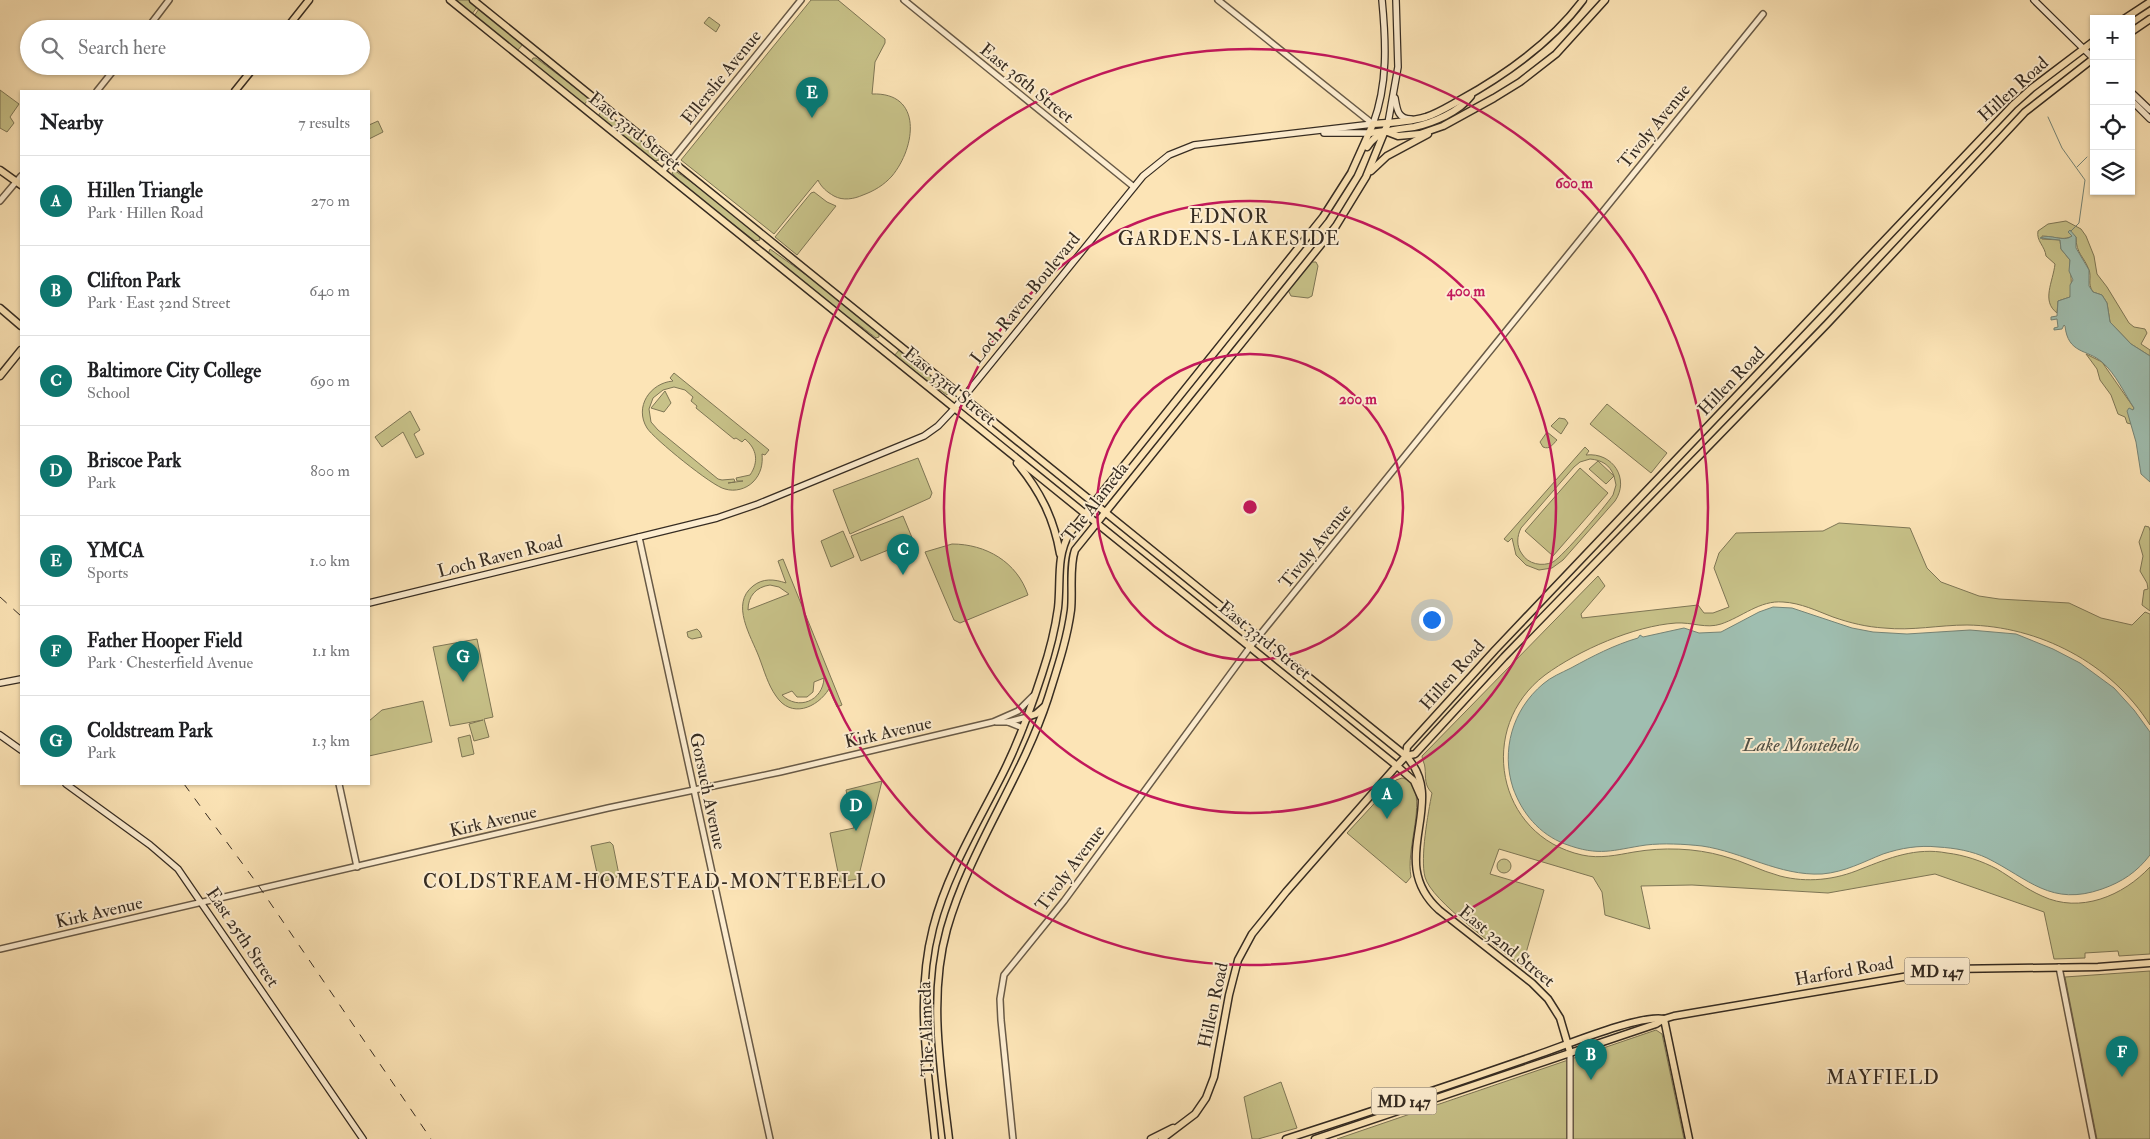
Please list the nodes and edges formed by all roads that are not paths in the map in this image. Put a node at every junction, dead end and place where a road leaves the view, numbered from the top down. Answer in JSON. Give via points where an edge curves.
{"nodes":[{"id":1,"x":169,"y":0,"type":"edge"},
{"id":2,"x":309,"y":0,"type":"edge"},
{"id":3,"x":450,"y":0,"type":"edge"},
{"id":4,"x":473,"y":0,"type":"edge"},
{"id":5,"x":801,"y":0,"type":"edge"},
{"id":6,"x":904,"y":0,"type":"edge"},
{"id":7,"x":1218,"y":0,"type":"edge"},
{"id":8,"x":1382,"y":0,"type":"edge"},
{"id":9,"x":1396,"y":0,"type":"edge"},
{"id":10,"x":1583,"y":0,"type":"edge"},
{"id":11,"x":1605,"y":0,"type":"edge"},
{"id":12,"x":2034,"y":0,"type":"edge"},
{"id":13,"x":2150,"y":2,"type":"edge"},
{"id":14,"x":1763,"y":14,"type":"dead end"},
{"id":15,"x":2130,"y":15,"type":"edge"},
{"id":16,"x":2150,"y":19,"type":"edge"},
{"id":17,"x":153,"y":20,"type":"edge"},
{"id":18,"x":293,"y":20,"type":"edge"},
{"id":19,"x":2135,"y":29,"type":"edge"},
{"id":20,"x":2090,"y":44,"type":"edge"},
{"id":21,"x":2084,"y":49,"type":"junction"},
{"id":22,"x":2090,"y":56,"type":"edge"},
{"id":23,"x":2092,"y":60,"type":"edge"},
{"id":24,"x":110,"y":75,"type":"edge"},
{"id":25,"x":247,"y":75,"type":"edge"},
{"id":26,"x":98,"y":90,"type":"edge"},
{"id":27,"x":235,"y":90,"type":"edge"},
{"id":28,"x":1473,"y":93,"type":"junction"},
{"id":29,"x":1394,"y":94,"type":"junction"},
{"id":30,"x":2135,"y":96,"type":"edge"},
{"id":31,"x":2135,"y":104,"type":"edge"},
{"id":32,"x":2150,"y":110,"type":"edge"},
{"id":33,"x":1416,"y":119,"type":"junction"},
{"id":34,"x":2150,"y":119,"type":"edge"},
{"id":35,"x":1388,"y":123,"type":"junction"},
{"id":36,"x":1373,"y":124,"type":"junction"},
{"id":37,"x":1443,"y":126,"type":"junction"},
{"id":38,"x":1385,"y":131,"type":"junction"},
{"id":39,"x":1317,"y":132,"type":"junction"},
{"id":40,"x":1370,"y":133,"type":"junction"},
{"id":41,"x":670,"y":161,"type":"junction"},
{"id":42,"x":1356,"y":163,"type":"junction"},
{"id":43,"x":0,"y":170,"type":"edge"},
{"id":44,"x":662,"y":172,"type":"junction"},
{"id":45,"x":1366,"y":177,"type":"junction"},
{"id":46,"x":19,"y":183,"type":"edge"},
{"id":47,"x":1134,"y":187,"type":"junction"},
{"id":48,"x":0,"y":201,"type":"edge"},
{"id":49,"x":0,"y":308,"type":"edge"},
{"id":50,"x":20,"y":325,"type":"edge"},
{"id":51,"x":20,"y":351,"type":"edge"},
{"id":52,"x":0,"y":376,"type":"edge"},
{"id":53,"x":964,"y":398,"type":"junction"},
{"id":54,"x":954,"y":409,"type":"junction"},
{"id":55,"x":1004,"y":449,"type":"junction"},
{"id":56,"x":1093,"y":502,"type":"junction"},
{"id":57,"x":1105,"y":512,"type":"junction"},
{"id":58,"x":1084,"y":514,"type":"junction"},
{"id":59,"x":1096,"y":523,"type":"junction"},
{"id":60,"x":639,"y":538,"type":"junction"},
{"id":61,"x":1060,"y":555,"type":"junction"},
{"id":62,"x":370,"y":603,"type":"edge"},
{"id":63,"x":1259,"y":636,"type":"junction"},
{"id":64,"x":1250,"y":647,"type":"junction"},
{"id":65,"x":20,"y":679,"type":"edge"},
{"id":66,"x":0,"y":683,"type":"edge"},
{"id":67,"x":1038,"y":685,"type":"junction"},
{"id":68,"x":1046,"y":704,"type":"junction"},
{"id":69,"x":1027,"y":718,"type":"junction"},
{"id":70,"x":993,"y":722,"type":"junction"},
{"id":71,"x":1008,"y":722,"type":"junction"},
{"id":72,"x":1023,"y":728,"type":"junction"},
{"id":73,"x":0,"y":735,"type":"edge"},
{"id":74,"x":20,"y":749,"type":"edge"},
{"id":75,"x":1406,"y":756,"type":"junction"},
{"id":76,"x":1397,"y":766,"type":"junction"},
{"id":77,"x":67,"y":785,"type":"edge"},
{"id":78,"x":339,"y":785,"type":"edge"},
{"id":79,"x":694,"y":790,"type":"junction"},
{"id":80,"x":1422,"y":801,"type":"junction"},
{"id":81,"x":357,"y":867,"type":"junction"},
{"id":82,"x":1427,"y":899,"type":"joint"},
{"id":83,"x":201,"y":903,"type":"junction"},
{"id":84,"x":0,"y":949,"type":"edge"},
{"id":85,"x":2150,"y":962,"type":"edge"},
{"id":86,"x":2059,"y":968,"type":"junction"},
{"id":87,"x":1664,"y":1018,"type":"junction"},
{"id":88,"x":1569,"y":1044,"type":"junction"},
{"id":89,"x":1570,"y":1052,"type":"junction"},
{"id":90,"x":1176,"y":1127,"type":"junction"},
{"id":91,"x":1163,"y":1138,"type":"edge"},
{"id":92,"x":363,"y":1139,"type":"edge"},
{"id":93,"x":770,"y":1139,"type":"edge"},
{"id":94,"x":935,"y":1139,"type":"edge"},
{"id":95,"x":949,"y":1139,"type":"edge"},
{"id":96,"x":1012,"y":1139,"type":"edge"},
{"id":97,"x":1151,"y":1139,"type":"edge"},
{"id":98,"x":1286,"y":1139,"type":"edge"},
{"id":99,"x":1315,"y":1139,"type":"edge"},
{"id":100,"x":1570,"y":1139,"type":"edge"},
{"id":101,"x":1689,"y":1139,"type":"edge"},
{"id":102,"x":2093,"y":1139,"type":"edge"}],
"edges":[{"from":1,"to":17,"type":"street"},
{"from":2,"to":18,"type":"main road"},
{"from":3,"to":44,"type":"main road","name":"East 33rd Street"},
{"from":4,"to":41,"type":"main road","name":"East 33rd Street"},
{"from":5,"to":41,"type":"street","name":"Ellerslie Avenue"},
{"from":6,"to":47,"type":"street","name":"East 36th Street"},
{"from":7,"to":36,"type":"street"},
{"from":8,"to":36,"type":"main road","name":"The Alameda","via":[[1385,71]]},
{"from":9,"to":29,"type":"main road","name":"The Alameda","via":[[1398,57]]},
{"from":10,"to":28,"type":"main road","name":"Loch Raven Boulevard","via":[[1547,40]]},
{"from":11,"to":37,"type":"main road","name":"Loch Raven Boulevard","via":[[1566,44],[1542,65],[1501,94]]},
{"from":12,"to":21,"type":"main road"},
{"from":13,"to":15,"type":"main road"},
{"from":14,"to":63,"type":"street","name":"Tivoly Avenue"},
{"from":16,"to":19,"type":"main road"},
{"from":20,"to":21,"type":"main road","name":"Hillen Road"},
{"from":21,"to":22,"type":"main road"},
{"from":21,"to":75,"type":"main road","name":"Hillen Road","via":[[2023,95],[1495,650],[1407,747]]},
{"from":23,"to":75,"type":"main road","name":"Hillen Road","via":[[2025,112],[1821,330],[1414,754]]},
{"from":24,"to":26,"type":"street"},
{"from":25,"to":27,"type":"main road"},
{"from":28,"to":33,"type":"main road","name":"Loch Raven Boulevard"},
{"from":28,"to":38,"type":"main road","via":[[1464,104],[1434,120]]},
{"from":29,"to":33,"type":"main road","via":[[1400,115]]},
{"from":29,"to":35,"type":"main road","name":"The Alameda"},
{"from":30,"to":32,"type":"main road"},
{"from":31,"to":34,"type":"main road"},
{"from":33,"to":35,"type":"main road","name":"Loch Raven Boulevard"},
{"from":35,"to":36,"type":"main road","name":"Loch Raven Boulevard"},
{"from":35,"to":38,"type":"main road","name":"The Alameda"},
{"from":36,"to":39,"type":"main road","name":"Loch Raven Boulevard"},
{"from":36,"to":40,"type":"main road","name":"The Alameda"},
{"from":37,"to":38,"type":"main road","name":"Loch Raven Boulevard","via":[[1406,136]]},
{"from":37,"to":45,"type":"main road","via":[[1387,156]]},
{"from":38,"to":40,"type":"main road","name":"Loch Raven Boulevard"},
{"from":38,"to":42,"type":"main road","via":[[1372,139]]},
{"from":38,"to":45,"type":"main road","name":"The Alameda"},
{"from":39,"to":40,"type":"main road","name":"Loch Raven Boulevard"},
{"from":39,"to":47,"type":"main road","name":"Loch Raven Boulevard","via":[[1184,148],[1156,163]]},
{"from":40,"to":42,"type":"main road","name":"The Alameda"},
{"from":41,"to":44,"type":"street","name":"Ellerslie Avenue"},
{"from":41,"to":53,"type":"main road","name":"East 33rd Street"},
{"from":42,"to":56,"type":"main road","name":"The Alameda","via":[[1304,242]]},
{"from":43,"to":46,"type":"main road"},
{"from":44,"to":54,"type":"main road","name":"East 33rd Street"},
{"from":45,"to":57,"type":"main road","name":"The Alameda","via":[[1336,226]]},
{"from":46,"to":48,"type":"street"},
{"from":47,"to":53,"type":"main road","name":"Loch Raven Boulevard"},
{"from":49,"to":50,"type":"main road"},
{"from":51,"to":52,"type":"main road"},
{"from":53,"to":54,"type":"main road","name":"Loch Raven Boulevard"},
{"from":53,"to":56,"type":"main road","name":"East 33rd Street"},
{"from":54,"to":55,"type":"main road","name":"East 33rd Street"},
{"from":54,"to":60,"type":"main road","name":"Loch Raven Boulevard","via":[[935,429],[910,443],[751,507]]},
{"from":55,"to":58,"type":"main road","name":"East 33rd Street"},
{"from":55,"to":61,"type":"main road","via":[[1032,482],[1048,509]]},
{"from":56,"to":57,"type":"main road","name":"East 33rd Street"},
{"from":56,"to":58,"type":"main road","name":"The Alameda"},
{"from":57,"to":59,"type":"main road","name":"The Alameda"},
{"from":57,"to":63,"type":"main road","name":"East 33rd Street"},
{"from":58,"to":59,"type":"main road","name":"East 33rd Street"},
{"from":58,"to":61,"type":"main road","name":"The Alameda","via":[[1069,534]]},
{"from":59,"to":64,"type":"main road","name":"East 33rd Street"},
{"from":59,"to":68,"type":"main road","name":"The Alameda","via":[[1073,556],[1068,628]]},
{"from":60,"to":62,"type":"main road","name":"Loch Raven Road"},
{"from":60,"to":79,"type":"street","name":"Gorsuch Avenue"},
{"from":61,"to":67,"type":"main road","name":"The Alameda","via":[[1058,610]]},
{"from":63,"to":64,"type":"street","name":"Tivoly Avenue"},
{"from":63,"to":75,"type":"main road","name":"East 33rd Street"},
{"from":64,"to":76,"type":"main road","name":"East 33rd Street"},
{"from":64,"to":96,"type":"street","name":"Tivoly Avenue","via":[[1064,900],[1004,975],[1001,1020]]},
{"from":65,"to":66,"type":"main road"},
{"from":67,"to":69,"type":"main road","name":"The Alameda"},
{"from":67,"to":70,"type":"street","name":"Kirk Avenue","via":[[1024,707]]},
{"from":68,"to":69,"type":"main road"},
{"from":68,"to":95,"type":"main road","name":"The Alameda","via":[[1017,775],[966,877],[947,930],[939,970],[938,1023]]},
{"from":69,"to":71,"type":"street","name":"Kirk Avenue"},
{"from":69,"to":72,"type":"main road","name":"The Alameda"},
{"from":70,"to":71,"type":"street","name":"Kirk Avenue"},
{"from":70,"to":79,"type":"street","name":"Kirk Avenue"},
{"from":71,"to":72,"type":"street","name":"Kirk Avenue"},
{"from":72,"to":94,"type":"main road","name":"The Alameda","via":[[952,875],[933,927],[924,982],[923,1016]]},
{"from":73,"to":74,"type":"main road"},
{"from":75,"to":76,"type":"main road","name":"Hillen Road"},
{"from":75,"to":80,"type":"main road","name":"East 33rd Street","via":[[1421,780]]},
{"from":76,"to":80,"type":"main road","name":"East 33rd Street","via":[[1414,781]]},
{"from":76,"to":90,"type":"main road","name":"Hillen Road","via":[[1252,934],[1236,966],[1211,1086],[1199,1109]]},
{"from":77,"to":83,"type":"main road","name":"East 25th Street","via":[[168,859]]},
{"from":78,"to":81,"type":"street"},
{"from":79,"to":81,"type":"street","name":"Kirk Avenue"},
{"from":79,"to":93,"type":"street","name":"Gorsuch Avenue"},
{"from":80,"to":82,"type":"main road","name":"East 33rd Street","via":[[1415,862],[1417,878]]},
{"from":81,"to":83,"type":"street","name":"Kirk Avenue"},
{"from":82,"to":88,"type":"main road","name":"East 32nd Street","via":[[1548,999],[1560,1018]]},
{"from":83,"to":84,"type":"street","name":"Kirk Avenue"},
{"from":83,"to":92,"type":"main road","name":"East 25th Street"},
{"from":85,"to":86,"type":"main road","name":"Harford Road","number":"MD 147"},
{"from":86,"to":87,"type":"main road","name":"Harford Road","number":"MD 147","via":[[1950,969]]},
{"from":86,"to":102,"type":"street"},
{"from":87,"to":88,"type":"main road","name":"Harford Road","number":"MD 147","via":[[1654,1017]]},
{"from":87,"to":89,"type":"main road","name":"Harford Road","number":"MD 147","via":[[1656,1024]]},
{"from":87,"to":101,"type":"main road"},
{"from":88,"to":89,"type":"main road","name":"East 32nd Street"},
{"from":88,"to":98,"type":"main road","name":"Harford Road","number":"MD 147"},
{"from":89,"to":99,"type":"main road","name":"Harford Road","number":"MD 147"},
{"from":89,"to":100,"type":"street","name":"East 32nd Street"},
{"from":90,"to":91,"type":"main road","name":"Hillen Road"},
{"from":90,"to":97,"type":"main road","name":"Hillen Road"}]}
